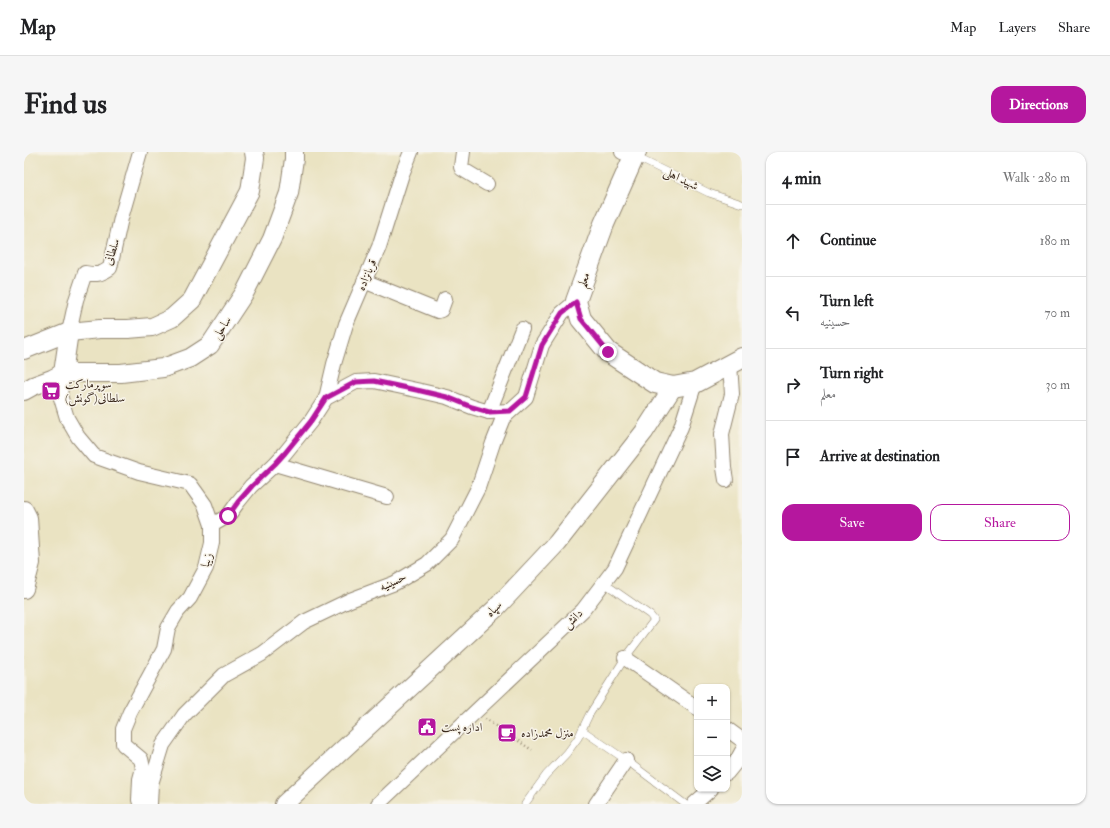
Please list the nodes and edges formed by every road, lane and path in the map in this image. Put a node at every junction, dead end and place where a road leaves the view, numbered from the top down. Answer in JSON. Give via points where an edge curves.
{"nodes":[{"id":1,"x":140,"y":152,"type":"edge"},
{"id":2,"x":254,"y":152,"type":"edge"},
{"id":3,"x":294,"y":152,"type":"edge"},
{"id":4,"x":411,"y":152,"type":"edge"},
{"id":5,"x":463,"y":152,"type":"edge"},
{"id":6,"x":630,"y":153,"type":"edge"},
{"id":7,"x":487,"y":184,"type":"dead end"},
{"id":8,"x":742,"y":204,"type":"edge"},
{"id":9,"x":364,"y":281,"type":"junction"},
{"id":10,"x":445,"y":299,"type":"dead end"},
{"id":11,"x":576,"y":302,"type":"junction"},
{"id":12,"x":522,"y":329,"type":"dead end"},
{"id":13,"x":69,"y":332,"type":"junction"},
{"id":14,"x":24,"y":350,"type":"edge"},
{"id":15,"x":736,"y":361,"type":"edge"},
{"id":16,"x":63,"y":373,"type":"junction"},
{"id":17,"x":695,"y":383,"type":"junction"},
{"id":18,"x":673,"y":387,"type":"junction"},
{"id":19,"x":24,"y":391,"type":"edge"},
{"id":20,"x":326,"y":398,"type":"junction"},
{"id":21,"x":510,"y":411,"type":"junction"},
{"id":22,"x":489,"y":412,"type":"junction"},
{"id":23,"x":275,"y":464,"type":"junction"},
{"id":24,"x":726,"y":480,"type":"dead end"},
{"id":25,"x":387,"y":498,"type":"dead end"},
{"id":26,"x":24,"y":510,"type":"edge"},
{"id":27,"x":212,"y":524,"type":"junction"},
{"id":28,"x":604,"y":582,"type":"junction"},
{"id":29,"x":24,"y":589,"type":"edge"},
{"id":30,"x":625,"y":658,"type":"junction"},
{"id":31,"x":694,"y":706,"type":"edge"},
{"id":32,"x":475,"y":713,"type":"junction"},
{"id":33,"x":582,"y":730,"type":"junction"},
{"id":34,"x":730,"y":731,"type":"edge"},
{"id":35,"x":742,"y":740,"type":"edge"},
{"id":36,"x":532,"y":750,"type":"dead end"},
{"id":37,"x":742,"y":752,"type":"edge"},
{"id":38,"x":626,"y":760,"type":"junction"},
{"id":39,"x":730,"y":769,"type":"edge"},
{"id":40,"x":708,"y":792,"type":"edge"},
{"id":41,"x":141,"y":804,"type":"edge"},
{"id":42,"x":150,"y":804,"type":"edge"},
{"id":43,"x":284,"y":804,"type":"edge"},
{"id":44,"x":378,"y":804,"type":"edge"},
{"id":45,"x":525,"y":804,"type":"edge"},
{"id":46,"x":596,"y":804,"type":"edge"},
{"id":47,"x":685,"y":804,"type":"edge"},
{"id":48,"x":694,"y":804,"type":"edge"}],
"edges":[{"from":1,"to":13,"type":"street","name":"سلطانی","via":[[110,268],[98,274],[84,273]]},
{"from":2,"to":13,"type":"street","via":[[250,190],[192,300],[172,318],[152,327]]},
{"from":3,"to":16,"type":"street","name":"ساحلی","via":[[289,193],[272,239],[245,292],[210,345],[190,358],[163,368],[121,373]]},
{"from":4,"to":9,"type":"street","name":"قربانزاده","via":[[379,246]]},
{"from":5,"to":7,"type":"street","via":[[462,169]]},
{"from":6,"to":8,"type":"lane","name":"شهید اهلی","via":[[709,193]]},
{"from":6,"to":11,"type":"main road","name":"معلم"},
{"from":9,"to":10,"type":"street","via":[[438,311],[441,310]]},
{"from":9,"to":20,"type":"street","name":"قربانزاده","via":[[346,324]]},
{"from":11,"to":18,"type":"main road","name":"معلم","via":[[581,319],[608,352],[656,383]]},
{"from":11,"to":21,"type":"street","name":"حسینیه","via":[[562,313],[542,345],[526,397]]},
{"from":12,"to":22,"type":"street"},
{"from":13,"to":14,"type":"street"},
{"from":13,"to":16,"type":"street"},
{"from":15,"to":17,"type":"main road","name":"معلم"},
{"from":15,"to":24,"type":"street","via":[[732,394],[722,434]]},
{"from":16,"to":19,"type":"street","name":"ساحلی"},
{"from":16,"to":27,"type":"street","name":"زیبا","via":[[60,395],[67,418],[78,437],[94,456],[139,472],[190,484],[205,505]]},
{"from":17,"to":18,"type":"main road","name":"معلم"},
{"from":17,"to":28,"type":"street","name":"دانش","via":[[681,427],[615,568]]},
{"from":18,"to":43,"type":"street","name":"سپاه","via":[[644,432],[557,543],[495,609]]},
{"from":20,"to":22,"type":"street","via":[[356,382],[374,381],[447,397]]},
{"from":20,"to":23,"type":"street","via":[[311,421]]},
{"from":21,"to":22,"type":"street"},
{"from":21,"to":42,"type":"street","name":"حسینیه","via":[[503,418],[478,488],[452,539],[428,564],[395,583],[350,600],[304,622],[262,654],[224,676],[184,715],[163,745],[151,784]]},
{"from":23,"to":25,"type":"street"},
{"from":23,"to":27,"type":"street","via":[[252,486],[228,516]]},
{"from":26,"to":29,"type":"street","via":[[28,518],[31,563]]},
{"from":27,"to":41,"type":"street","name":"زیبا","via":[[212,543],[206,568],[190,598],[168,628],[164,649],[123,729],[123,744],[141,759]]},
{"from":28,"to":30,"type":"lane","via":[[654,620]]},
{"from":28,"to":32,"type":"street","name":"دانش","via":[[584,610]]},
{"from":30,"to":31,"type":"street"},
{"from":30,"to":33,"type":"lane"},
{"from":32,"to":36,"type":"path"},
{"from":32,"to":44,"type":"street","name":"دانش"},
{"from":33,"to":38,"type":"lane"},
{"from":33,"to":45,"type":"lane","via":[[567,753],[546,775]]},
{"from":34,"to":35,"type":"street"},
{"from":37,"to":39,"type":"street"},
{"from":38,"to":46,"type":"street"},
{"from":38,"to":47,"type":"lane"},
{"from":40,"to":48,"type":"street"}]}
